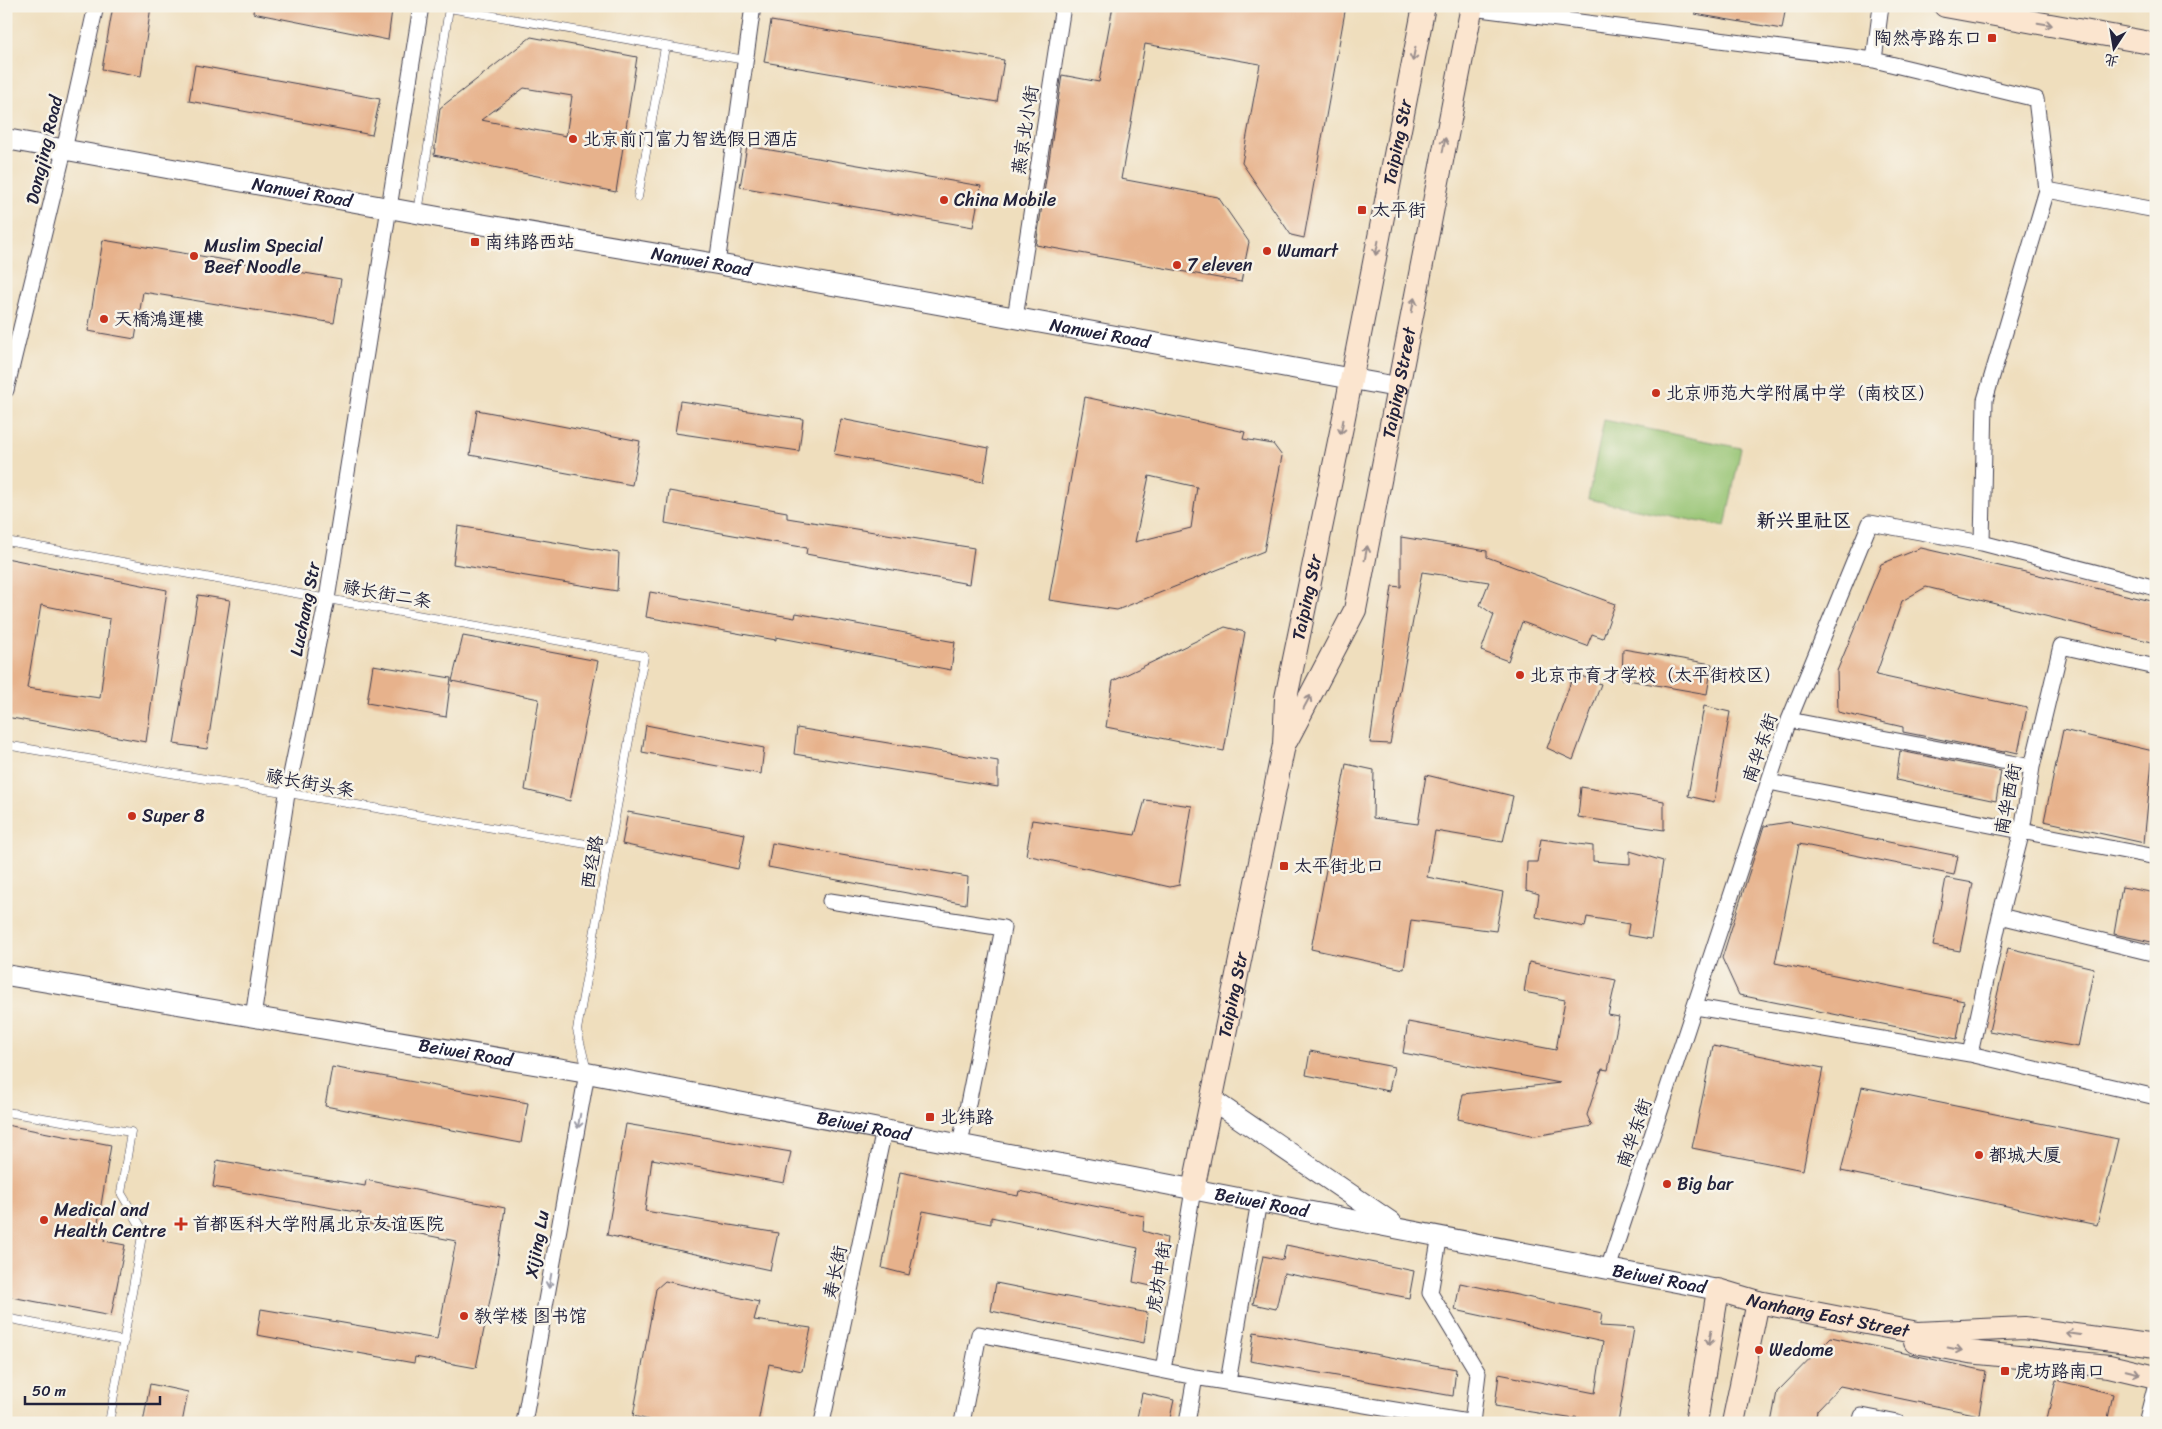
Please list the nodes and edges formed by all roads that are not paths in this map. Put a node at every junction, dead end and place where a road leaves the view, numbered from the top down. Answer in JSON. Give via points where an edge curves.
{"nodes":[{"id":1,"x":96,"y":6,"type":"edge"},
{"id":2,"x":421,"y":6,"type":"edge"},
{"id":3,"x":753,"y":6,"type":"edge"},
{"id":4,"x":1063,"y":6,"type":"edge"},
{"id":5,"x":1424,"y":6,"type":"edge"},
{"id":6,"x":1881,"y":6,"type":"edge"},
{"id":7,"x":1945,"y":6,"type":"edge"},
{"id":8,"x":1472,"y":7,"type":"edge"},
{"id":9,"x":2156,"y":44,"type":"edge"},
{"id":10,"x":665,"y":47,"type":"junction"},
{"id":11,"x":745,"y":60,"type":"junction"},
{"id":12,"x":1874,"y":60,"type":"junction"},
{"id":13,"x":6,"y":139,"type":"edge"},
{"id":14,"x":64,"y":150,"type":"junction"},
{"id":15,"x":2047,"y":190,"type":"junction"},
{"id":16,"x":638,"y":197,"type":"dead end"},
{"id":17,"x":388,"y":208,"type":"junction"},
{"id":18,"x":2156,"y":210,"type":"edge"},
{"id":19,"x":418,"y":214,"type":"junction"},
{"id":20,"x":717,"y":264,"type":"junction"},
{"id":21,"x":1016,"y":318,"type":"junction"},
{"id":22,"x":11,"y":348,"type":"edge"},
{"id":23,"x":1352,"y":379,"type":"junction"},
{"id":24,"x":1397,"y":387,"type":"junction"},
{"id":25,"x":6,"y":390,"type":"edge"},
{"id":26,"x":6,"y":541,"type":"edge"},
{"id":27,"x":1982,"y":543,"type":"junction"},
{"id":28,"x":2156,"y":588,"type":"edge"},
{"id":29,"x":327,"y":599,"type":"junction"},
{"id":30,"x":644,"y":656,"type":"joint"},
{"id":31,"x":2156,"y":667,"type":"edge"},
{"id":32,"x":1789,"y":720,"type":"junction"},
{"id":33,"x":6,"y":745,"type":"edge"},
{"id":34,"x":1284,"y":745,"type":"junction"},
{"id":35,"x":2032,"y":767,"type":"junction"},
{"id":36,"x":1769,"y":782,"type":"junction"},
{"id":37,"x":287,"y":794,"type":"junction"},
{"id":38,"x":2022,"y":831,"type":"junction"},
{"id":39,"x":610,"y":848,"type":"junction"},
{"id":40,"x":2156,"y":857,"type":"edge"},
{"id":41,"x":830,"y":901,"type":"dead end"},
{"id":42,"x":2000,"y":916,"type":"junction"},
{"id":43,"x":2156,"y":954,"type":"edge"},
{"id":44,"x":6,"y":975,"type":"edge"},
{"id":45,"x":1696,"y":1007,"type":"junction"},
{"id":46,"x":253,"y":1017,"type":"junction"},
{"id":47,"x":1970,"y":1054,"type":"junction"},
{"id":48,"x":588,"y":1073,"type":"junction"},
{"id":49,"x":2156,"y":1097,"type":"edge"},
{"id":50,"x":1211,"y":1098,"type":"junction"},
{"id":51,"x":6,"y":1112,"type":"edge"},
{"id":52,"x":884,"y":1130,"type":"junction"},
{"id":53,"x":960,"y":1144,"type":"junction"},
{"id":54,"x":1193,"y":1190,"type":"junction"},
{"id":55,"x":1259,"y":1201,"type":"junction"},
{"id":56,"x":1399,"y":1228,"type":"junction"},
{"id":57,"x":1440,"y":1235,"type":"junction"},
{"id":58,"x":1608,"y":1269,"type":"junction"},
{"id":59,"x":1718,"y":1290,"type":"junction"},
{"id":60,"x":1758,"y":1302,"type":"junction"},
{"id":61,"x":6,"y":1318,"type":"edge"},
{"id":62,"x":124,"y":1341,"type":"junction"},
{"id":63,"x":2156,"y":1346,"type":"edge"},
{"id":64,"x":1163,"y":1370,"type":"junction"},
{"id":65,"x":1195,"y":1377,"type":"junction"},
{"id":66,"x":2156,"y":1377,"type":"edge"},
{"id":67,"x":1228,"y":1382,"type":"junction"},
{"id":68,"x":2156,"y":1383,"type":"edge"},
{"id":69,"x":109,"y":1423,"type":"edge"},
{"id":70,"x":524,"y":1423,"type":"edge"},
{"id":71,"x":822,"y":1423,"type":"edge"},
{"id":72,"x":962,"y":1423,"type":"edge"},
{"id":73,"x":1187,"y":1423,"type":"edge"},
{"id":74,"x":1473,"y":1423,"type":"edge"},
{"id":75,"x":1696,"y":1423,"type":"edge"},
{"id":76,"x":1733,"y":1423,"type":"edge"},
{"id":77,"x":1860,"y":1423,"type":"edge"},
{"id":78,"x":1898,"y":1423,"type":"edge"},
{"id":79,"x":2146,"y":1423,"type":"edge"}],
"edges":[{"from":1,"to":14,"type":"street","name":"Dongjing Road"},
{"from":2,"to":17,"type":"street","name":"Luchang Str"},
{"from":3,"to":11,"type":"street"},
{"from":4,"to":21,"type":"street","name":"燕京北小街"},
{"from":5,"to":23,"type":"main road","name":"Taiping Str","one_way":true},
{"from":6,"to":12,"type":"street"},
{"from":7,"to":9,"type":"main road","one_way":true},
{"from":8,"to":12,"type":"street"},
{"from":24,"to":8,"type":"main road","name":"Taiping Street","one_way":true},
{"from":10,"to":11,"type":"lane"},
{"from":10,"to":16,"type":"lane"},
{"from":10,"to":19,"type":"lane","via":[[449,8]]},
{"from":11,"to":20,"type":"street"},
{"from":12,"to":15,"type":"street","via":[[2036,99]]},
{"from":13,"to":14,"type":"street","name":"Nanwei Road"},
{"from":14,"to":17,"type":"street","name":"Nanwei Road"},
{"from":14,"to":22,"type":"street","name":"Dongjing Road"},
{"from":15,"to":18,"type":"street"},
{"from":15,"to":27,"type":"street","via":[[1985,400]]},
{"from":17,"to":19,"type":"street","name":"Nanwei Road"},
{"from":17,"to":29,"type":"street","name":"Luchang Str"},
{"from":19,"to":20,"type":"street","name":"Nanwei Road"},
{"from":20,"to":21,"type":"street","name":"Nanwei Road"},
{"from":21,"to":23,"type":"street","name":"Nanwei Road"},
{"from":22,"to":25,"type":"street","name":"Dongjing Road"},
{"from":23,"to":24,"type":"street","name":"Nanwei Road"},
{"from":23,"to":34,"type":"main road","name":"Taiping Str","one_way":true,"via":[[1286,698]]},
{"from":34,"to":24,"type":"main road","name":"Taiping Street","one_way":true,"via":[[1355,610]]},
{"from":26,"to":29,"type":"lane","name":"禄长街二条"},
{"from":27,"to":28,"type":"street","name":"南华东街"},
{"from":27,"to":32,"type":"street","name":"南华东街","via":[[1870,523]]},
{"from":29,"to":30,"type":"lane","name":"禄长街二条"},
{"from":29,"to":37,"type":"street","name":"Luchang Str"},
{"from":30,"to":39,"type":"lane","name":"西经路"},
{"from":31,"to":35,"type":"street","name":"南华西街","via":[[2061,646]]},
{"from":32,"to":35,"type":"street"},
{"from":32,"to":36,"type":"street","name":"南华东街"},
{"from":33,"to":37,"type":"lane","name":"禄长街头条"},
{"from":34,"to":50,"type":"main road","name":"Taiping Str"},
{"from":35,"to":38,"type":"street","name":"南华西街"},
{"from":36,"to":38,"type":"street"},
{"from":36,"to":45,"type":"street","name":"南华东街"},
{"from":37,"to":39,"type":"lane","name":"禄长街头条"},
{"from":37,"to":46,"type":"street","name":"Luchang Str"},
{"from":38,"to":40,"type":"street"},
{"from":38,"to":42,"type":"street","name":"南华西街"},
{"from":39,"to":48,"type":"lane","name":"西经路","via":[[577,1030]]},
{"from":41,"to":53,"type":"street","via":[[1003,928]]},
{"from":42,"to":43,"type":"street"},
{"from":42,"to":47,"type":"street","name":"南华西街"},
{"from":44,"to":46,"type":"street","name":"Beiwei Road"},
{"from":45,"to":47,"type":"street"},
{"from":45,"to":58,"type":"street","name":"南华东街"},
{"from":46,"to":48,"type":"street","name":"Beiwei Road"},
{"from":47,"to":49,"type":"street"},
{"from":48,"to":52,"type":"street","name":"Beiwei Road"},
{"from":48,"to":70,"type":"street","name":"Xijing Lu","one_way":true},
{"from":50,"to":54,"type":"main road","name":"Taiping Str"},
{"from":50,"to":56,"type":"street"},
{"from":51,"to":62,"type":"lane","via":[[131,1132],[121,1193],[143,1230]]},
{"from":52,"to":53,"type":"street","name":"Beiwei Road"},
{"from":52,"to":71,"type":"street","name":"寿长街"},
{"from":53,"to":54,"type":"street","name":"Beiwei Road"},
{"from":54,"to":55,"type":"street","name":"Beiwei Road"},
{"from":54,"to":64,"type":"street","name":"虎坊中街"},
{"from":55,"to":56,"type":"street","name":"Beiwei Road"},
{"from":55,"to":67,"type":"street"},
{"from":56,"to":57,"type":"street","name":"Beiwei Road"},
{"from":57,"to":58,"type":"street","name":"Beiwei Road"},
{"from":57,"to":74,"type":"street","via":[[1430,1293],[1478,1373]]},
{"from":58,"to":59,"type":"street","name":"Beiwei Road"},
{"from":59,"to":60,"type":"main road"},
{"from":59,"to":75,"type":"main road","one_way":true},
{"from":63,"to":60,"type":"main road","name":"Nanhang East Street","one_way":true,"via":[[2024,1328],[1918,1333]]},
{"from":60,"to":66,"type":"main road","name":"Nanhang East Street","one_way":true,"via":[[1766,1313],[1969,1352],[2109,1366]]},
{"from":60,"to":76,"type":"main road"},
{"from":61,"to":62,"type":"lane"},
{"from":62,"to":69,"type":"lane"},
{"from":64,"to":65,"type":"street"},
{"from":64,"to":72,"type":"street","via":[[979,1334]]},
{"from":65,"to":67,"type":"street"},
{"from":65,"to":73,"type":"street"},
{"from":67,"to":74,"type":"street"},
{"from":68,"to":79,"type":"street"},
{"from":77,"to":78,"type":"street","via":[[1862,1416]]}]}
